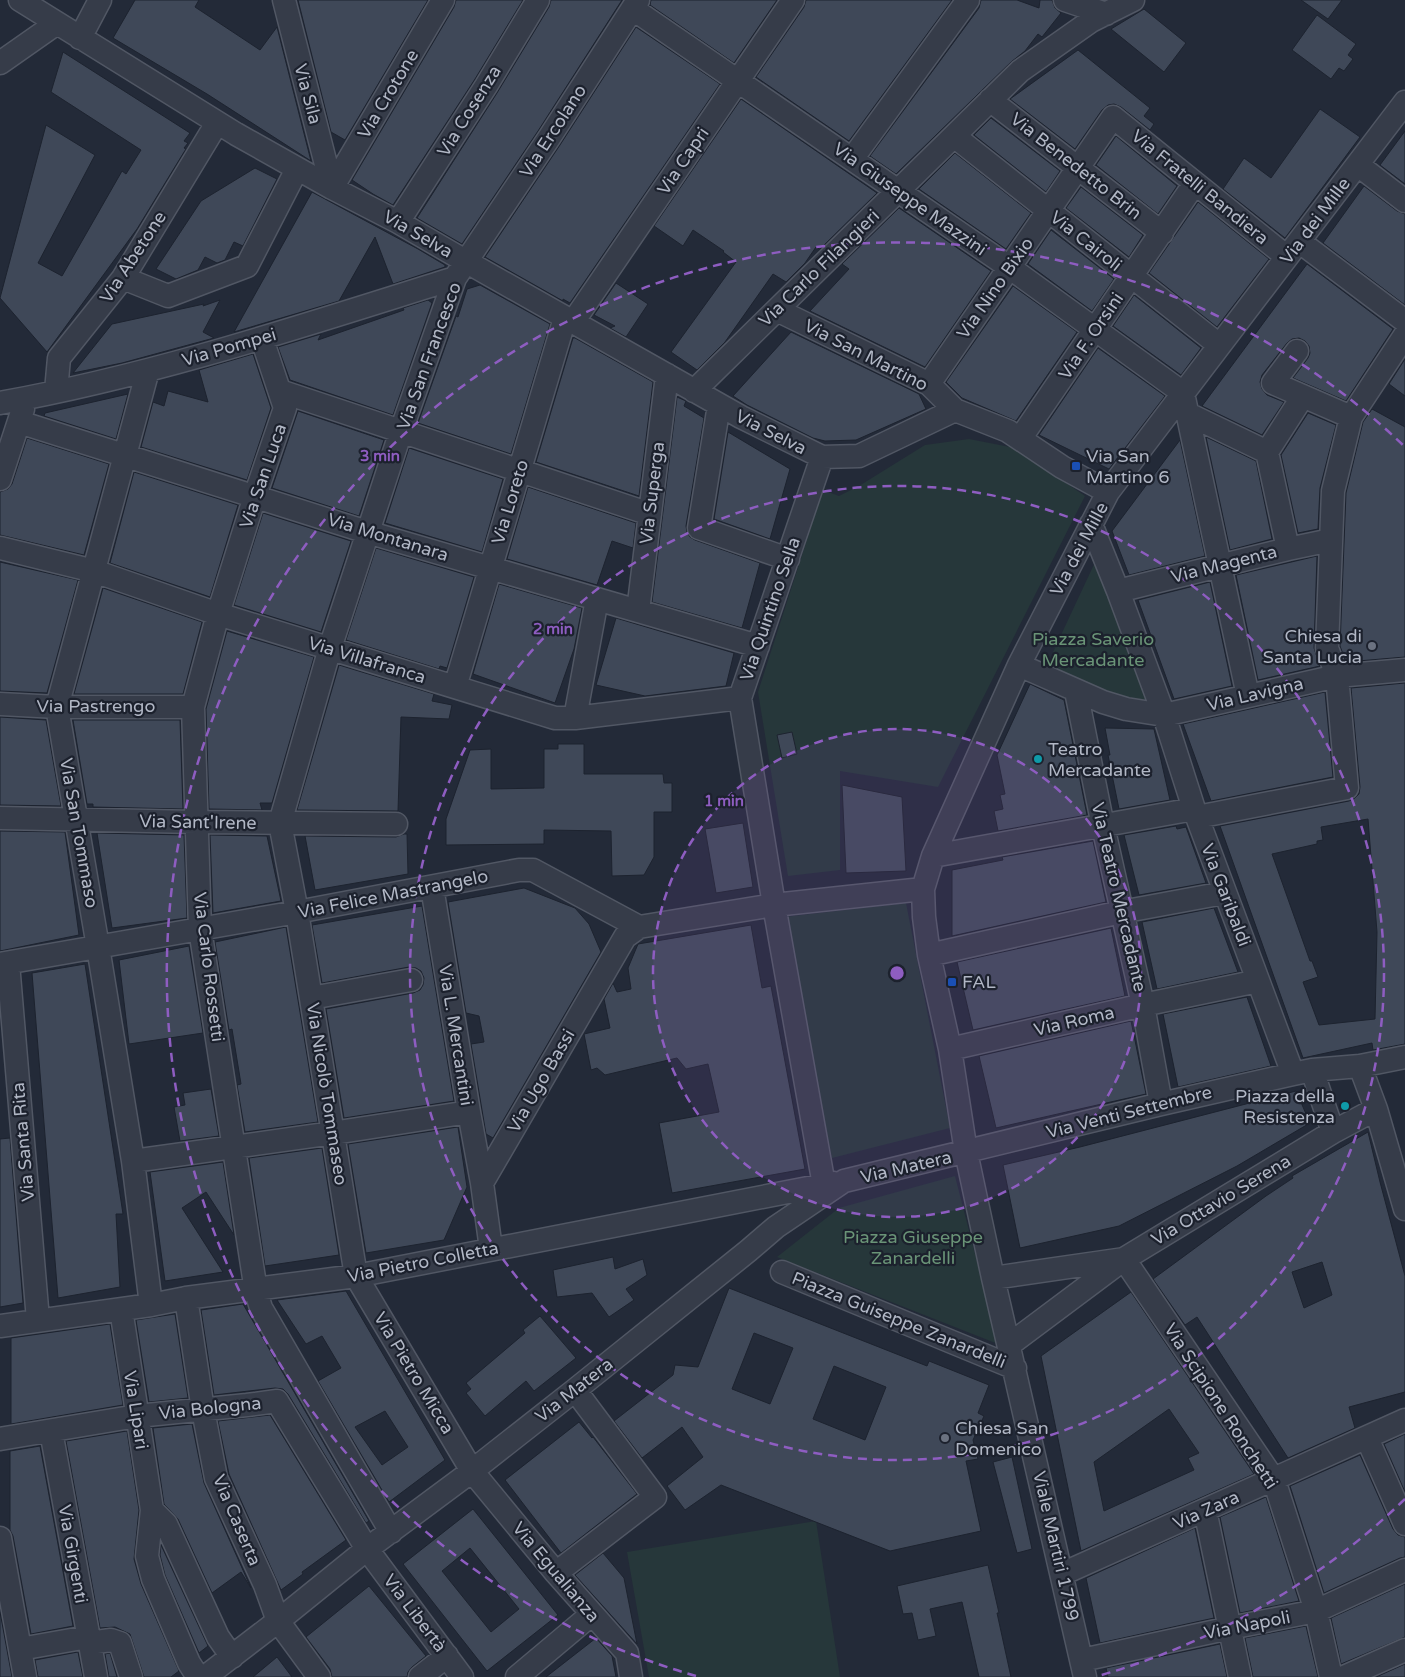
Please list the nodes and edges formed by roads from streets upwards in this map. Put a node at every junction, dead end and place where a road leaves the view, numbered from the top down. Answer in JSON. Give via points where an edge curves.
{"nodes":[{"id":1,"x":20,"y":0,"type":"edge"},
{"id":2,"x":100,"y":0,"type":"edge"},
{"id":3,"x":284,"y":0,"type":"edge"},
{"id":4,"x":443,"y":0,"type":"edge"},
{"id":5,"x":538,"y":0,"type":"edge"},
{"id":6,"x":793,"y":0,"type":"edge"},
{"id":7,"x":968,"y":0,"type":"edge"},
{"id":8,"x":1065,"y":0,"type":"edge"},
{"id":9,"x":1133,"y":0,"type":"edge"},
{"id":10,"x":636,"y":5,"type":"edge"},
{"id":11,"x":1106,"y":14,"type":"junction"},
{"id":12,"x":57,"y":24,"type":"junction"},
{"id":13,"x":80,"y":38,"type":"junction"},
{"id":14,"x":0,"y":63,"type":"edge"},
{"id":15,"x":738,"y":81,"type":"junction"},
{"id":16,"x":990,"y":100,"type":"junction"},
{"id":17,"x":1405,"y":102,"type":"edge"},
{"id":18,"x":1113,"y":117,"type":"joint"},
{"id":19,"x":217,"y":122,"type":"junction"},
{"id":20,"x":1398,"y":126,"type":"edge"},
{"id":21,"x":954,"y":136,"type":"junction"},
{"id":22,"x":852,"y":159,"type":"junction"},
{"id":23,"x":1358,"y":165,"type":"junction"},
{"id":24,"x":1078,"y":167,"type":"junction"},
{"id":25,"x":298,"y":169,"type":"junction"},
{"id":26,"x":1195,"y":183,"type":"junction"},
{"id":27,"x":332,"y":188,"type":"junction"},
{"id":28,"x":899,"y":190,"type":"junction"},
{"id":29,"x":1405,"y":201,"type":"edge"},
{"id":30,"x":1048,"y":211,"type":"junction"},
{"id":31,"x":398,"y":222,"type":"junction"},
{"id":32,"x":1162,"y":232,"type":"junction"},
{"id":33,"x":1294,"y":250,"type":"junction"},
{"id":34,"x":1009,"y":267,"type":"junction"},
{"id":35,"x":461,"y":270,"type":"junction"},
{"id":36,"x":1132,"y":276,"type":"junction"},
{"id":37,"x":123,"y":278,"type":"junction"},
{"id":38,"x":777,"y":310,"type":"junction"},
{"id":39,"x":569,"y":320,"type":"junction"},
{"id":40,"x":1405,"y":321,"type":"edge"},
{"id":41,"x":1095,"y":330,"type":"junction"},
{"id":42,"x":1405,"y":335,"type":"edge"},
{"id":43,"x":262,"y":338,"type":"junction"},
{"id":44,"x":1219,"y":345,"type":"junction"},
{"id":45,"x":1296,"y":350,"type":"dead end"},
{"id":46,"x":148,"y":370,"type":"junction"},
{"id":47,"x":667,"y":375,"type":"junction"},
{"id":48,"x":929,"y":384,"type":"junction"},
{"id":49,"x":56,"y":391,"type":"junction"},
{"id":50,"x":280,"y":391,"type":"junction"},
{"id":51,"x":694,"y":391,"type":"junction"},
{"id":52,"x":1303,"y":396,"type":"junction"},
{"id":53,"x":26,"y":398,"type":"junction"},
{"id":54,"x":0,"y":403,"type":"edge"},
{"id":55,"x":1184,"y":403,"type":"junction"},
{"id":56,"x":719,"y":405,"type":"junction"},
{"id":57,"x":955,"y":410,"type":"junction"},
{"id":58,"x":1351,"y":417,"type":"junction"},
{"id":59,"x":19,"y":422,"type":"junction"},
{"id":60,"x":401,"y":431,"type":"junction"},
{"id":61,"x":1020,"y":439,"type":"junction"},
{"id":62,"x":1267,"y":452,"type":"junction"},
{"id":63,"x":125,"y":455,"type":"junction"},
{"id":64,"x":822,"y":457,"type":"junction"},
{"id":65,"x":519,"y":471,"type":"junction"},
{"id":66,"x":0,"y":479,"type":"edge"},
{"id":67,"x":1108,"y":492,"type":"junction"},
{"id":68,"x":255,"y":496,"type":"junction"},
{"id":69,"x":650,"y":514,"type":"junction"},
{"id":70,"x":1091,"y":524,"type":"junction"},
{"id":71,"x":368,"y":532,"type":"junction"},
{"id":72,"x":1331,"y":540,"type":"junction"},
{"id":73,"x":0,"y":548,"type":"edge"},
{"id":74,"x":1288,"y":549,"type":"junction"},
{"id":75,"x":788,"y":558,"type":"junction"},
{"id":76,"x":1220,"y":565,"type":"junction"},
{"id":77,"x":490,"y":568,"type":"junction"},
{"id":78,"x":94,"y":571,"type":"junction"},
{"id":79,"x":1118,"y":591,"type":"junction"},
{"id":80,"x":597,"y":599,"type":"junction"},
{"id":81,"x":638,"y":611,"type":"junction"},
{"id":82,"x":218,"y":614,"type":"junction"},
{"id":83,"x":758,"y":646,"type":"junction"},
{"id":84,"x":330,"y":648,"type":"junction"},
{"id":85,"x":1019,"y":665,"type":"junction"},
{"id":86,"x":1405,"y":670,"type":"edge"},
{"id":87,"x":1337,"y":676,"type":"junction"},
{"id":88,"x":455,"y":687,"type":"junction"},
{"id":89,"x":1076,"y":691,"type":"junction"},
{"id":90,"x":1248,"y":696,"type":"junction"},
{"id":91,"x":740,"y":698,"type":"junction"},
{"id":92,"x":0,"y":704,"type":"edge"},
{"id":93,"x":57,"y":707,"type":"junction"},
{"id":94,"x":193,"y":707,"type":"junction"},
{"id":95,"x":1164,"y":715,"type":"junction"},
{"id":96,"x":575,"y":718,"type":"junction"},
{"id":97,"x":1195,"y":813,"type":"junction"},
{"id":98,"x":0,"y":818,"type":"edge"},
{"id":99,"x":77,"y":819,"type":"junction"},
{"id":100,"x":196,"y":822,"type":"junction"},
{"id":101,"x":280,"y":823,"type":"junction"},
{"id":102,"x":396,"y":824,"type":"dead end"},
{"id":103,"x":1103,"y":826,"type":"junction"},
{"id":104,"x":933,"y":856,"type":"junction"},
{"id":105,"x":432,"y":887,"type":"junction"},
{"id":106,"x":923,"y":889,"type":"junction"},
{"id":107,"x":1224,"y":893,"type":"junction"},
{"id":108,"x":774,"y":904,"type":"junction"},
{"id":109,"x":298,"y":912,"type":"junction"},
{"id":110,"x":1121,"y":912,"type":"junction"},
{"id":111,"x":638,"y":927,"type":"junction"},
{"id":112,"x":200,"y":929,"type":"junction"},
{"id":113,"x":98,"y":947,"type":"junction"},
{"id":114,"x":929,"y":955,"type":"junction"},
{"id":115,"x":4,"y":964,"type":"edge"},
{"id":116,"x":411,"y":980,"type":"dead end"},
{"id":117,"x":1258,"y":981,"type":"junction"},
{"id":118,"x":311,"y":998,"type":"junction"},
{"id":119,"x":1143,"y":1005,"type":"junction"},
{"id":120,"x":950,"y":1050,"type":"junction"},
{"id":121,"x":1405,"y":1056,"type":"edge"},
{"id":122,"x":1367,"y":1064,"type":"junction"},
{"id":123,"x":1302,"y":1072,"type":"junction"},
{"id":124,"x":1161,"y":1104,"type":"junction"},
{"id":125,"x":469,"y":1112,"type":"junction"},
{"id":126,"x":1379,"y":1117,"type":"junction"},
{"id":127,"x":333,"y":1133,"type":"junction"},
{"id":128,"x":1326,"y":1136,"type":"junction"},
{"id":129,"x":234,"y":1147,"type":"junction"},
{"id":130,"x":966,"y":1152,"type":"junction"},
{"id":131,"x":133,"y":1161,"type":"junction"},
{"id":132,"x":482,"y":1183,"type":"junction"},
{"id":133,"x":834,"y":1183,"type":"junction"},
{"id":134,"x":1405,"y":1209,"type":"edge"},
{"id":135,"x":491,"y":1249,"type":"junction"},
{"id":136,"x":1124,"y":1259,"type":"junction"},
{"id":137,"x":782,"y":1272,"type":"dead end"},
{"id":138,"x":356,"y":1276,"type":"junction"},
{"id":139,"x":993,"y":1278,"type":"junction"},
{"id":140,"x":256,"y":1290,"type":"junction"},
{"id":141,"x":186,"y":1298,"type":"junction"},
{"id":142,"x":151,"y":1305,"type":"junction"},
{"id":143,"x":121,"y":1309,"type":"junction"},
{"id":144,"x":38,"y":1320,"type":"junction"},
{"id":145,"x":0,"y":1326,"type":"edge"},
{"id":146,"x":1009,"y":1345,"type":"junction"},
{"id":147,"x":1015,"y":1368,"type":"junction"},
{"id":148,"x":575,"y":1390,"type":"junction"},
{"id":149,"x":203,"y":1410,"type":"junction"},
{"id":150,"x":137,"y":1416,"type":"junction"},
{"id":151,"x":1405,"y":1420,"type":"edge"},
{"id":152,"x":51,"y":1431,"type":"junction"},
{"id":153,"x":1367,"y":1438,"type":"junction"},
{"id":154,"x":0,"y":1439,"type":"edge"},
{"id":155,"x":472,"y":1470,"type":"junction"},
{"id":156,"x":1274,"y":1480,"type":"junction"},
{"id":157,"x":152,"y":1510,"type":"junction"},
{"id":158,"x":1205,"y":1510,"type":"junction"},
{"id":159,"x":1405,"y":1524,"type":"edge"},
{"id":160,"x":391,"y":1532,"type":"junction"},
{"id":161,"x":0,"y":1538,"type":"edge"},
{"id":162,"x":367,"y":1549,"type":"junction"},
{"id":163,"x":1405,"y":1570,"type":"edge"},
{"id":164,"x":556,"y":1574,"type":"junction"},
{"id":165,"x":1062,"y":1574,"type":"junction"},
{"id":166,"x":1316,"y":1611,"type":"junction"},
{"id":167,"x":592,"y":1614,"type":"junction"},
{"id":168,"x":278,"y":1621,"type":"junction"},
{"id":169,"x":1230,"y":1628,"type":"junction"},
{"id":170,"x":88,"y":1640,"type":"junction"},
{"id":171,"x":20,"y":1649,"type":"junction"},
{"id":172,"x":1405,"y":1650,"type":"edge"},
{"id":173,"x":232,"y":1656,"type":"junction"},
{"id":174,"x":447,"y":1656,"type":"junction"},
{"id":175,"x":1083,"y":1668,"type":"edge"},
{"id":176,"x":25,"y":1677,"type":"edge"},
{"id":177,"x":96,"y":1677,"type":"edge"},
{"id":178,"x":130,"y":1677,"type":"edge"},
{"id":179,"x":198,"y":1677,"type":"edge"},
{"id":180,"x":205,"y":1677,"type":"edge"},
{"id":181,"x":319,"y":1677,"type":"edge"},
{"id":182,"x":420,"y":1677,"type":"edge"},
{"id":183,"x":462,"y":1677,"type":"edge"},
{"id":184,"x":517,"y":1677,"type":"edge"},
{"id":185,"x":631,"y":1677,"type":"edge"},
{"id":186,"x":1240,"y":1677,"type":"edge"},
{"id":187,"x":1331,"y":1677,"type":"edge"},
{"id":188,"x":1344,"y":1677,"type":"edge"}],
"edges":[{"from":1,"to":12,"type":"street","name":"Via Selva"},
{"from":2,"to":13,"type":"street"},
{"from":3,"to":27,"type":"street","name":"Via Sila"},
{"from":4,"to":27,"type":"street","name":"Via Crotone"},
{"from":5,"to":31,"type":"street","name":"Via Cosenza"},
{"from":6,"to":15,"type":"street","name":"Via Capri"},
{"from":7,"to":22,"type":"street"},
{"from":8,"to":11,"type":"street"},
{"from":9,"to":11,"type":"street","name":"Via Carlo Filangieri"},
{"from":10,"to":15,"type":"street","name":"Via Giuseppe Mazzini"},
{"from":10,"to":35,"type":"street","name":"Via Ercolano"},
{"from":11,"to":16,"type":"street","name":"Via Carlo Filangieri","via":[[1020,71]]},
{"from":12,"to":13,"type":"street","name":"Via Selva"},
{"from":12,"to":14,"type":"street"},
{"from":13,"to":19,"type":"street","name":"Via Selva"},
{"from":15,"to":22,"type":"street","name":"Via Giuseppe Mazzini"},
{"from":15,"to":39,"type":"street","name":"Via Capri"},
{"from":16,"to":21,"type":"street","name":"Via Carlo Filangieri"},
{"from":16,"to":24,"type":"street","name":"Via Benedetto Brin"},
{"from":17,"to":20,"type":"street","name":"Via dei Mille"},
{"from":18,"to":24,"type":"street","name":"Via Nino Bixio"},
{"from":18,"to":26,"type":"street","name":"Via Fratelli Bandiera"},
{"from":19,"to":25,"type":"street","name":"Via Selva"},
{"from":19,"to":37,"type":"street","name":"Via Abetone"},
{"from":20,"to":23,"type":"street","name":"Via dei Mille"},
{"from":21,"to":28,"type":"street","name":"Via Carlo Filangieri"},
{"from":21,"to":30,"type":"street","name":"Via Cairoli"},
{"from":22,"to":28,"type":"street","name":"Via Giuseppe Mazzini"},
{"from":23,"to":29,"type":"street"},
{"from":23,"to":33,"type":"street","name":"Via dei Mille"},
{"from":24,"to":30,"type":"street","name":"Via Nino Bixio"},
{"from":24,"to":32,"type":"street","name":"Via Benedetto Brin"},
{"from":25,"to":27,"type":"street","name":"Via Selva"},
{"from":25,"to":37,"type":"street","via":[[247,266],[168,296]]},
{"from":26,"to":32,"type":"street","name":"Via F. Orsini"},
{"from":26,"to":33,"type":"street","name":"Via Fratelli Bandiera"},
{"from":27,"to":31,"type":"street","name":"Via Selva"},
{"from":28,"to":34,"type":"street","name":"Via Giuseppe Mazzini"},
{"from":28,"to":38,"type":"street","name":"Via Carlo Filangieri"},
{"from":30,"to":34,"type":"street","name":"Via Nino Bixio"},
{"from":30,"to":36,"type":"street","name":"Via Cairoli"},
{"from":31,"to":35,"type":"street","name":"Via Selva"},
{"from":32,"to":36,"type":"street","name":"Via F. Orsini"},
{"from":33,"to":40,"type":"street","name":"Via Fratelli Bandiera"},
{"from":33,"to":44,"type":"street","name":"Via dei Mille"},
{"from":34,"to":41,"type":"street","name":"Via Giuseppe Mazzini"},
{"from":34,"to":48,"type":"street","name":"Via Nino Bixio"},
{"from":35,"to":39,"type":"street","name":"Via Selva"},
{"from":35,"to":43,"type":"street","name":"Via Pompei"},
{"from":35,"to":60,"type":"street","name":"Via San Francesco"},
{"from":36,"to":41,"type":"street","name":"Via F. Orsini"},
{"from":36,"to":44,"type":"street","name":"Via Cairoli"},
{"from":37,"to":49,"type":"street","name":"Via Abetone","via":[[59,358]]},
{"from":38,"to":48,"type":"street","name":"Via San Martino"},
{"from":38,"to":51,"type":"street","name":"Via Carlo Filangieri"},
{"from":39,"to":47,"type":"street","name":"Via Selva"},
{"from":39,"to":65,"type":"street","name":"Via Loreto"},
{"from":41,"to":55,"type":"street","name":"Via Giuseppe Mazzini"},
{"from":41,"to":61,"type":"street","name":"Via F. Orsini"},
{"from":42,"to":58,"type":"street"},
{"from":43,"to":46,"type":"street","name":"Via Pompei"},
{"from":43,"to":50,"type":"street","name":"Via San Luca"},
{"from":44,"to":55,"type":"street","name":"Via dei Mille"},
{"from":45,"to":52,"type":"street","via":[[1274,383]]},
{"from":46,"to":49,"type":"street","name":"Via Pompei"},
{"from":46,"to":63,"type":"street","name":"Via San Tommaso"},
{"from":47,"to":51,"type":"street","name":"Via Selva"},
{"from":47,"to":69,"type":"street","name":"Via Superga"},
{"from":48,"to":57,"type":"street","name":"Via San Martino"},
{"from":49,"to":53,"type":"street","name":"Via Pompei"},
{"from":50,"to":60,"type":"street"},
{"from":50,"to":68,"type":"street","name":"Via San Luca","via":[[285,408]]},
{"from":51,"to":56,"type":"street","name":"Via Selva"},
{"from":52,"to":58,"type":"street"},
{"from":52,"to":62,"type":"street"},
{"from":53,"to":54,"type":"street","name":"Via Pompei"},
{"from":53,"to":59,"type":"street"},
{"from":55,"to":62,"type":"street","name":"Via Giuseppe Mazzini"},
{"from":55,"to":67,"type":"street","name":"Via dei Mille"},
{"from":55,"to":76,"type":"street"},
{"from":56,"to":64,"type":"street","name":"Via Selva"},
{"from":56,"to":75,"type":"street","via":[[700,528]]},
{"from":57,"to":61,"type":"street","name":"Via San Martino"},
{"from":57,"to":64,"type":"street","via":[[859,456]]},
{"from":58,"to":72,"type":"street","via":[[1333,491]]},
{"from":59,"to":63,"type":"street","name":"Via Montanara"},
{"from":59,"to":66,"type":"street"},
{"from":60,"to":65,"type":"street"},
{"from":60,"to":71,"type":"street","name":"Via San Francesco"},
{"from":61,"to":67,"type":"street","name":"Via San Martino"},
{"from":62,"to":74,"type":"street"},
{"from":63,"to":68,"type":"street","name":"Via Montanara"},
{"from":63,"to":78,"type":"street","name":"Via San Tommaso"},
{"from":64,"to":75,"type":"street","name":"Via Quintino Sella"},
{"from":65,"to":69,"type":"street"},
{"from":65,"to":77,"type":"street","name":"Via Loreto"},
{"from":67,"to":70,"type":"street","name":"Via dei Mille"},
{"from":68,"to":71,"type":"street","name":"Via Montanara"},
{"from":68,"to":82,"type":"street","name":"Via San Luca"},
{"from":69,"to":81,"type":"street","name":"Via Superga"},
{"from":70,"to":79,"type":"street"},
{"from":70,"to":85,"type":"street","name":"Via dei Mille"},
{"from":71,"to":77,"type":"street","name":"Via Montanara"},
{"from":71,"to":84,"type":"street","name":"Via San Francesco"},
{"from":72,"to":74,"type":"street","name":"Via Magenta"},
{"from":72,"to":87,"type":"street","via":[[1327,648]]},
{"from":73,"to":78,"type":"street","name":"Via Villafranca"},
{"from":74,"to":76,"type":"street","name":"Via Magenta"},
{"from":75,"to":83,"type":"street","name":"Via Quintino Sella"},
{"from":76,"to":79,"type":"street","name":"Via Magenta"},
{"from":76,"to":90,"type":"street"},
{"from":77,"to":80,"type":"street","name":"Via Montanara"},
{"from":77,"to":88,"type":"street","name":"Via Loreto"},
{"from":78,"to":82,"type":"street","name":"Via Villafranca"},
{"from":78,"to":93,"type":"street","name":"Via San Tommaso"},
{"from":79,"to":95,"type":"street"},
{"from":80,"to":81,"type":"street","name":"Via Montanara"},
{"from":80,"to":96,"type":"street"},
{"from":81,"to":83,"type":"street","name":"Via Montanara"},
{"from":82,"to":84,"type":"street","name":"Via Villafranca"},
{"from":82,"to":94,"type":"street","name":"Via Carlo Rossetti"},
{"from":83,"to":91,"type":"street","name":"Via Quintino Sella"},
{"from":84,"to":88,"type":"street","name":"Via Villafranca"},
{"from":84,"to":101,"type":"street","name":"Via San Francesco"},
{"from":85,"to":89,"type":"street"},
{"from":85,"to":104,"type":"street","name":"Via dei Mille"},
{"from":86,"to":87,"type":"street","name":"Via Lavigna"},
{"from":87,"to":90,"type":"street","name":"Via Lavigna"},
{"from":87,"to":97,"type":"street","via":[[1347,788]]},
{"from":88,"to":96,"type":"street","name":"Via Villafranca","via":[[555,718]]},
{"from":89,"to":95,"type":"street","via":[[1126,709]]},
{"from":89,"to":103,"type":"street","name":"Via Teatro Mercadante"},
{"from":90,"to":95,"type":"street","name":"Via Lavigna"},
{"from":91,"to":96,"type":"street","name":"Via Villafranca"},
{"from":91,"to":108,"type":"street","name":"Via Quintino Sella"},
{"from":92,"to":93,"type":"street","name":"Via Pastrengo"},
{"from":93,"to":94,"type":"street","name":"Via Pastrengo"},
{"from":93,"to":99,"type":"street","name":"Via San Tommaso"},
{"from":94,"to":100,"type":"street","name":"Via Carlo Rossetti"},
{"from":95,"to":97,"type":"street","name":"Via Garibaldi"},
{"from":97,"to":103,"type":"street"},
{"from":97,"to":107,"type":"street","name":"Via Garibaldi"},
{"from":98,"to":99,"type":"street","name":"Via Sant'Irene"},
{"from":99,"to":100,"type":"street","name":"Via Sant'Irene"},
{"from":99,"to":113,"type":"street","name":"Via San Tommaso"},
{"from":100,"to":101,"type":"street","name":"Via Sant'Irene"},
{"from":100,"to":112,"type":"street","name":"Via Carlo Rossetti"},
{"from":101,"to":102,"type":"street","name":"Via Sant'Irene"},
{"from":101,"to":109,"type":"street","name":"Via San Francesco"},
{"from":103,"to":104,"type":"street"},
{"from":103,"to":110,"type":"street","name":"Via Teatro Mercadante"},
{"from":104,"to":106,"type":"street","name":"Via dei Mille"},
{"from":105,"to":109,"type":"street","name":"Via Felice Mastrangelo"},
{"from":105,"to":111,"type":"street","name":"Via Felice Mastrangelo","via":[[533,870]]},
{"from":105,"to":125,"type":"street","name":"Via L. Mercantini"},
{"from":106,"to":108,"type":"street"},
{"from":106,"to":114,"type":"street"},
{"from":107,"to":110,"type":"street"},
{"from":107,"to":117,"type":"street","name":"Via Garibaldi"},
{"from":108,"to":111,"type":"street"},
{"from":108,"to":133,"type":"street"},
{"from":109,"to":112,"type":"street","name":"Via Felice Mastrangelo"},
{"from":109,"to":118,"type":"street","name":"Via Nicolò Tommaseo"},
{"from":110,"to":114,"type":"street"},
{"from":110,"to":119,"type":"street","name":"Via Teatro Mercadante"},
{"from":111,"to":132,"type":"street","name":"Via Ugo Bassi","via":[[626,937]]},
{"from":112,"to":113,"type":"street","name":"Via Felice Mastrangelo"},
{"from":112,"to":129,"type":"street","name":"Via Carlo Rossetti"},
{"from":113,"to":115,"type":"street","name":"Via Felice Mastrangelo"},
{"from":113,"to":131,"type":"street","name":"Via San Tommaso"},
{"from":114,"to":120,"type":"street"},
{"from":115,"to":144,"type":"street","name":"Via Santa Rita"},
{"from":116,"to":118,"type":"street"},
{"from":117,"to":119,"type":"street","name":"Via Roma"},
{"from":117,"to":123,"type":"street","name":"Via Garibaldi"},
{"from":118,"to":127,"type":"street","name":"Via Nicolò Tommaseo"},
{"from":119,"to":120,"type":"street","name":"Via Roma"},
{"from":119,"to":124,"type":"street","name":"Via Teatro Mercadante"},
{"from":120,"to":130,"type":"street"},
{"from":121,"to":122,"type":"street"},
{"from":122,"to":123,"type":"street"},
{"from":122,"to":126,"type":"street"},
{"from":123,"to":124,"type":"street","name":"Via Venti Settembre"},
{"from":123,"to":128,"type":"street"},
{"from":124,"to":130,"type":"street","name":"Via Venti Settembre"},
{"from":125,"to":127,"type":"street"},
{"from":125,"to":132,"type":"street","name":"Via L. Mercantini"},
{"from":126,"to":128,"type":"street"},
{"from":126,"to":134,"type":"street"},
{"from":127,"to":129,"type":"street"},
{"from":127,"to":138,"type":"street","name":"Via Nicolò Tommaseo"},
{"from":128,"to":136,"type":"street","name":"Via Ottavio Serena"},
{"from":129,"to":131,"type":"street"},
{"from":129,"to":140,"type":"street","name":"Via Carlo Rossetti"},
{"from":130,"to":133,"type":"street","name":"Via Matera"},
{"from":130,"to":139,"type":"street","name":"Viale Martiri 1799"},
{"from":131,"to":142,"type":"street","name":"Via San Tommaso"},
{"from":132,"to":135,"type":"street"},
{"from":133,"to":135,"type":"street","name":"Via Pietro Colletta"},
{"from":133,"to":148,"type":"street","name":"Via Matera","via":[[776,1226]]},
{"from":135,"to":138,"type":"street","name":"Via Pietro Colletta"},
{"from":136,"to":139,"type":"street","name":"Via Ottavio Serena"},
{"from":136,"to":146,"type":"street","name":"Via Ottavio Serena"},
{"from":136,"to":156,"type":"street","name":"Via Scipione Ronchetti"},
{"from":137,"to":147,"type":"street","name":"Piazza Guiseppe Zanardelli"},
{"from":138,"to":140,"type":"street","name":"Via Pietro Colletta"},
{"from":138,"to":155,"type":"street","name":"Via Pietro Micca"},
{"from":139,"to":146,"type":"street","name":"Viale Martiri 1799"},
{"from":140,"to":141,"type":"street","name":"Via Pietro Colletta"},
{"from":140,"to":160,"type":"street","name":"Via Carlo Rossetti","via":[[261,1308]]},
{"from":141,"to":142,"type":"street","name":"Via Pietro Colletta"},
{"from":141,"to":149,"type":"street","name":"Via Caserta"},
{"from":142,"to":143,"type":"street","name":"Via Pietro Colletta"},
{"from":143,"to":144,"type":"street","name":"Via Pietro Colletta"},
{"from":143,"to":150,"type":"street","name":"Via Lipari"},
{"from":144,"to":145,"type":"street","name":"Via Pietro Colletta"},
{"from":146,"to":147,"type":"street","name":"Viale Martiri 1799"},
{"from":147,"to":165,"type":"street","name":"Viale Martiri 1799"},
{"from":148,"to":155,"type":"street","name":"Via Matera"},
{"from":148,"to":164,"type":"street","via":[[655,1497]]},
{"from":149,"to":150,"type":"street","name":"Via Bologna"},
{"from":149,"to":162,"type":"street","name":"Via Bologna","via":[[278,1400]]},
{"from":149,"to":168,"type":"street","name":"Via Caserta","via":[[216,1478]]},
{"from":150,"to":152,"type":"street","name":"Via Bologna"},
{"from":150,"to":157,"type":"street","name":"Via Lipari"},
{"from":151,"to":153,"type":"street","name":"Via Zara"},
{"from":152,"to":154,"type":"street","name":"Via Bologna"},
{"from":152,"to":170,"type":"street","name":"Via Girgenti"},
{"from":153,"to":156,"type":"street","name":"Via Zara"},
{"from":153,"to":159,"type":"street"},
{"from":155,"to":160,"type":"street","name":"Via Matera"},
{"from":155,"to":164,"type":"street","name":"Via Egualianza"},
{"from":156,"to":158,"type":"street","name":"Via Zara"},
{"from":156,"to":166,"type":"street","name":"Via Scipione Ronchetti"},
{"from":157,"to":173,"type":"street","via":[[166,1524],[218,1637]]},
{"from":157,"to":179,"type":"street","name":"Via Lipari","via":[[147,1556],[153,1579],[188,1663]]},
{"from":158,"to":165,"type":"street","name":"Via Zara"},
{"from":158,"to":169,"type":"street"},
{"from":160,"to":162,"type":"street","name":"Via Matera"},
{"from":161,"to":171,"type":"street"},
{"from":162,"to":168,"type":"street","name":"Via Matera"},
{"from":162,"to":174,"type":"street","name":"Via Libertà"},
{"from":163,"to":166,"type":"street","name":"Via Napoli"},
{"from":164,"to":167,"type":"street","name":"Via Egualianza"},
{"from":165,"to":175,"type":"street","name":"Viale Martiri 1799"},
{"from":166,"to":169,"type":"street","name":"Via Napoli"},
{"from":166,"to":187,"type":"street","name":"Via Scipione Ronchetti"},
{"from":167,"to":184,"type":"street"},
{"from":167,"to":185,"type":"street","name":"Via Egualianza","via":[[626,1653]]},
{"from":168,"to":173,"type":"street","name":"Via Matera"},
{"from":168,"to":181,"type":"street","name":"Via Caserta"},
{"from":169,"to":175,"type":"street","name":"Via Napoli"},
{"from":169,"to":186,"type":"street"},
{"from":170,"to":171,"type":"street"},
{"from":170,"to":177,"type":"street","name":"Via Girgenti"},
{"from":170,"to":178,"type":"street","via":[[120,1643]]},
{"from":171,"to":176,"type":"street"},
{"from":172,"to":188,"type":"street"},
{"from":173,"to":180,"type":"street","name":"Via Matera"},
{"from":174,"to":182,"type":"street"},
{"from":174,"to":183,"type":"street","name":"Via Libertà"}]}
